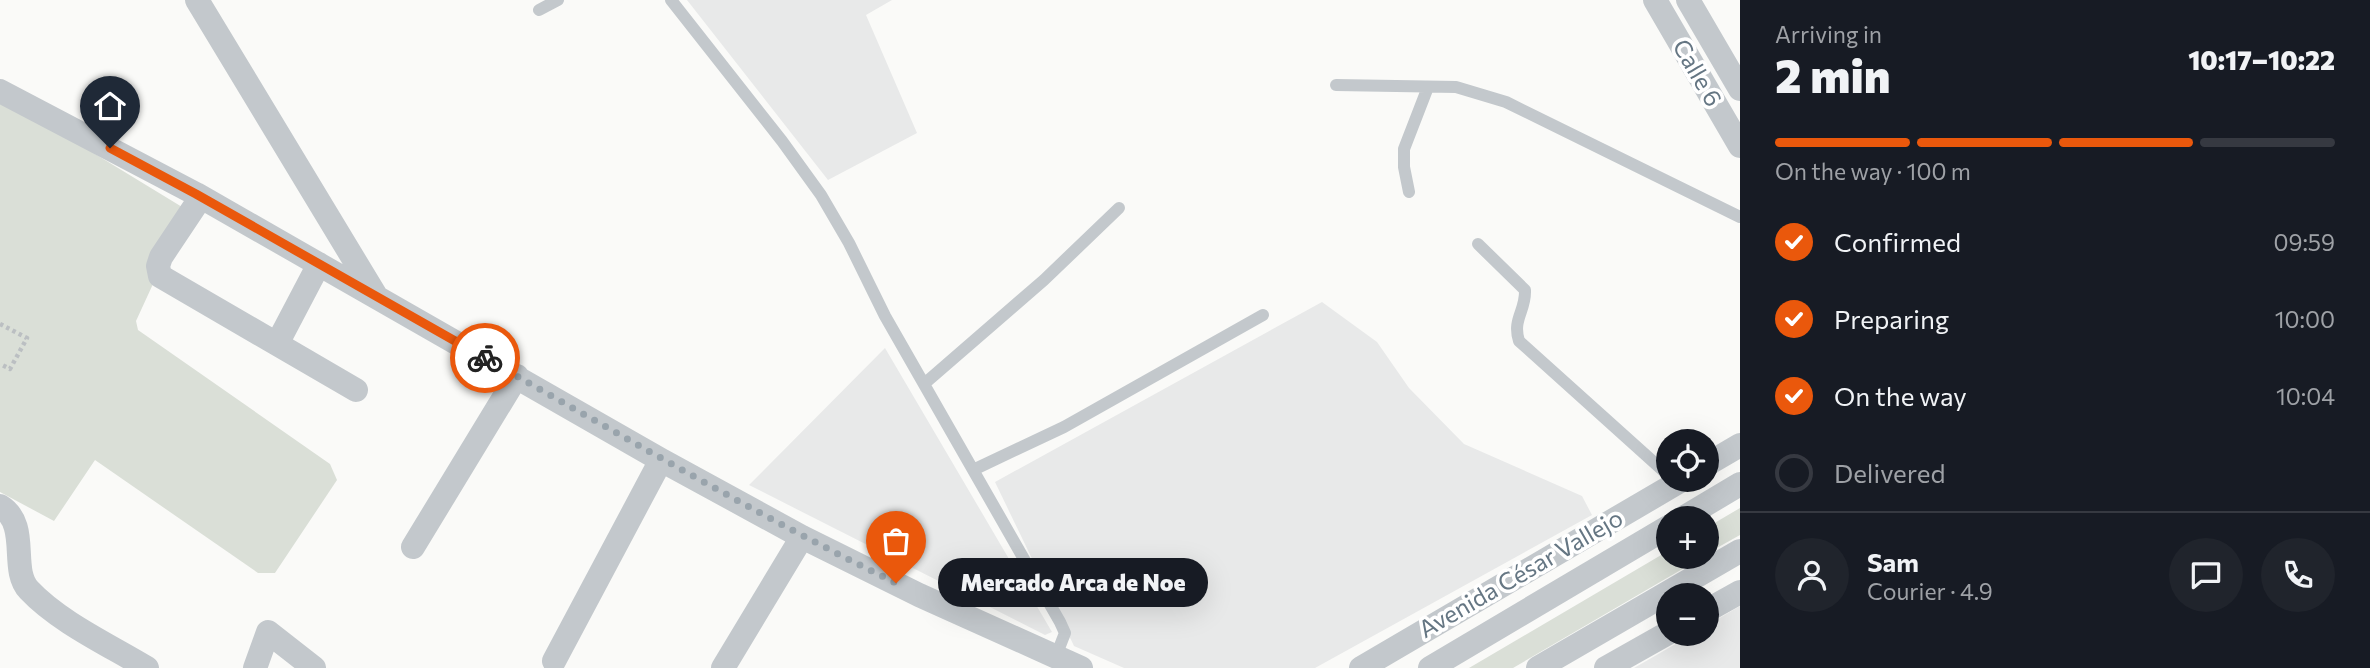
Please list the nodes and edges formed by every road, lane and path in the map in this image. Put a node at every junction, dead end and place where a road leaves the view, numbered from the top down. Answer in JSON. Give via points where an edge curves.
{"nodes":[{"id":1,"x":197,"y":0,"type":"edge"},
{"id":2,"x":558,"y":0,"type":"edge"},
{"id":3,"x":671,"y":0,"type":"edge"},
{"id":4,"x":1655,"y":0,"type":"edge"},
{"id":5,"x":1691,"y":6,"type":"edge"},
{"id":6,"x":539,"y":10,"type":"dead end"},
{"id":7,"x":1670,"y":25,"type":"junction"},
{"id":8,"x":1336,"y":85,"type":"dead end"},
{"id":9,"x":1428,"y":87,"type":"junction"},
{"id":10,"x":1740,"y":89,"type":"edge"},
{"id":11,"x":0,"y":91,"type":"edge"},
{"id":12,"x":1740,"y":146,"type":"edge"},
{"id":13,"x":1409,"y":192,"type":"dead end"},
{"id":14,"x":201,"y":197,"type":"junction"},
{"id":15,"x":1119,"y":208,"type":"dead end"},
{"id":16,"x":1740,"y":217,"type":"edge"},
{"id":17,"x":1479,"y":244,"type":"dead end"},
{"id":18,"x":319,"y":264,"type":"junction"},
{"id":19,"x":377,"y":297,"type":"junction"},
{"id":20,"x":1263,"y":315,"type":"dead end"},
{"id":21,"x":0,"y":324,"type":"edge"},
{"id":22,"x":276,"y":344,"type":"junction"},
{"id":23,"x":0,"y":364,"type":"edge"},
{"id":24,"x":517,"y":376,"type":"junction"},
{"id":25,"x":924,"y":384,"type":"junction"},
{"id":26,"x":356,"y":390,"type":"dead end"},
{"id":27,"x":1740,"y":445,"type":"edge"},
{"id":28,"x":1719,"y":457,"type":"edge"},
{"id":29,"x":661,"y":460,"type":"junction"},
{"id":30,"x":1656,"y":462,"type":"edge"},
{"id":31,"x":973,"y":470,"type":"junction"},
{"id":32,"x":1740,"y":484,"type":"edge"},
{"id":33,"x":1656,"y":490,"type":"edge"},
{"id":34,"x":0,"y":506,"type":"edge"},
{"id":35,"x":1703,"y":506,"type":"edge"},
{"id":36,"x":1656,"y":534,"type":"edge"},
{"id":37,"x":802,"y":537,"type":"junction"},
{"id":38,"x":413,"y":547,"type":"dead end"},
{"id":39,"x":1740,"y":551,"type":"edge"},
{"id":40,"x":1740,"y":592,"type":"edge"},
{"id":41,"x":1719,"y":604,"type":"edge"},
{"id":42,"x":1656,"y":640,"type":"edge"},
{"id":43,"x":1056,"y":656,"type":"junction"},
{"id":44,"x":554,"y":661,"type":"dead end"},
{"id":45,"x":147,"y":668,"type":"edge"},
{"id":46,"x":255,"y":668,"type":"edge"},
{"id":47,"x":314,"y":668,"type":"edge"},
{"id":48,"x":723,"y":668,"type":"edge"},
{"id":49,"x":1081,"y":668,"type":"edge"},
{"id":50,"x":1361,"y":668,"type":"edge"},
{"id":51,"x":1430,"y":668,"type":"edge"},
{"id":52,"x":1538,"y":668,"type":"edge"},
{"id":53,"x":1606,"y":668,"type":"edge"}],
"edges":[{"from":1,"to":19,"type":"street"},
{"from":2,"to":6,"type":"lane"},
{"from":3,"to":25,"type":"lane","via":[[821,195]]},
{"from":4,"to":7,"type":"street","name":"Calle 6"},
{"from":5,"to":7,"type":"street"},
{"from":5,"to":10,"type":"street","name":"Calle 6"},
{"from":7,"to":12,"type":"street","name":"Calle 6"},
{"from":8,"to":9,"type":"lane"},
{"from":9,"to":13,"type":"lane","via":[[1404,149]]},
{"from":9,"to":16,"type":"lane","via":[[1457,87],[1506,102]]},
{"from":11,"to":14,"type":"street"},
{"from":14,"to":18,"type":"street"},
{"from":14,"to":22,"type":"street","via":[[161,257],[160,276]]},
{"from":15,"to":25,"type":"lane"},
{"from":17,"to":30,"type":"lane","via":[[1525,290],[1516,330],[1519,341]]},
{"from":18,"to":19,"type":"street"},
{"from":18,"to":22,"type":"street"},
{"from":19,"to":24,"type":"street"},
{"from":20,"to":31,"type":"lane","via":[[1064,427]]},
{"from":21,"to":23,"type":"path","via":[[27,338],[10,369]]},
{"from":22,"to":26,"type":"street"},
{"from":24,"to":29,"type":"street"},
{"from":24,"to":38,"type":"street"},
{"from":25,"to":31,"type":"lane"},
{"from":27,"to":28,"type":"street"},
{"from":29,"to":37,"type":"street"},
{"from":29,"to":44,"type":"street"},
{"from":31,"to":43,"type":"lane","via":[[1060,622],[1065,634]]},
{"from":32,"to":35,"type":"street"},
{"from":33,"to":50,"type":"street","name":"Avenida César Vallejo"},
{"from":34,"to":45,"type":"street","via":[[13,516],[27,588],[57,614]]},
{"from":36,"to":51,"type":"street","name":"Avenida César Vallejo"},
{"from":37,"to":43,"type":"street"},
{"from":37,"to":48,"type":"street"},
{"from":39,"to":52,"type":"street"},
{"from":40,"to":41,"type":"street"},
{"from":42,"to":53,"type":"street"},
{"from":43,"to":49,"type":"street"},
{"from":46,"to":47,"type":"street","via":[[268,632]]}]}
